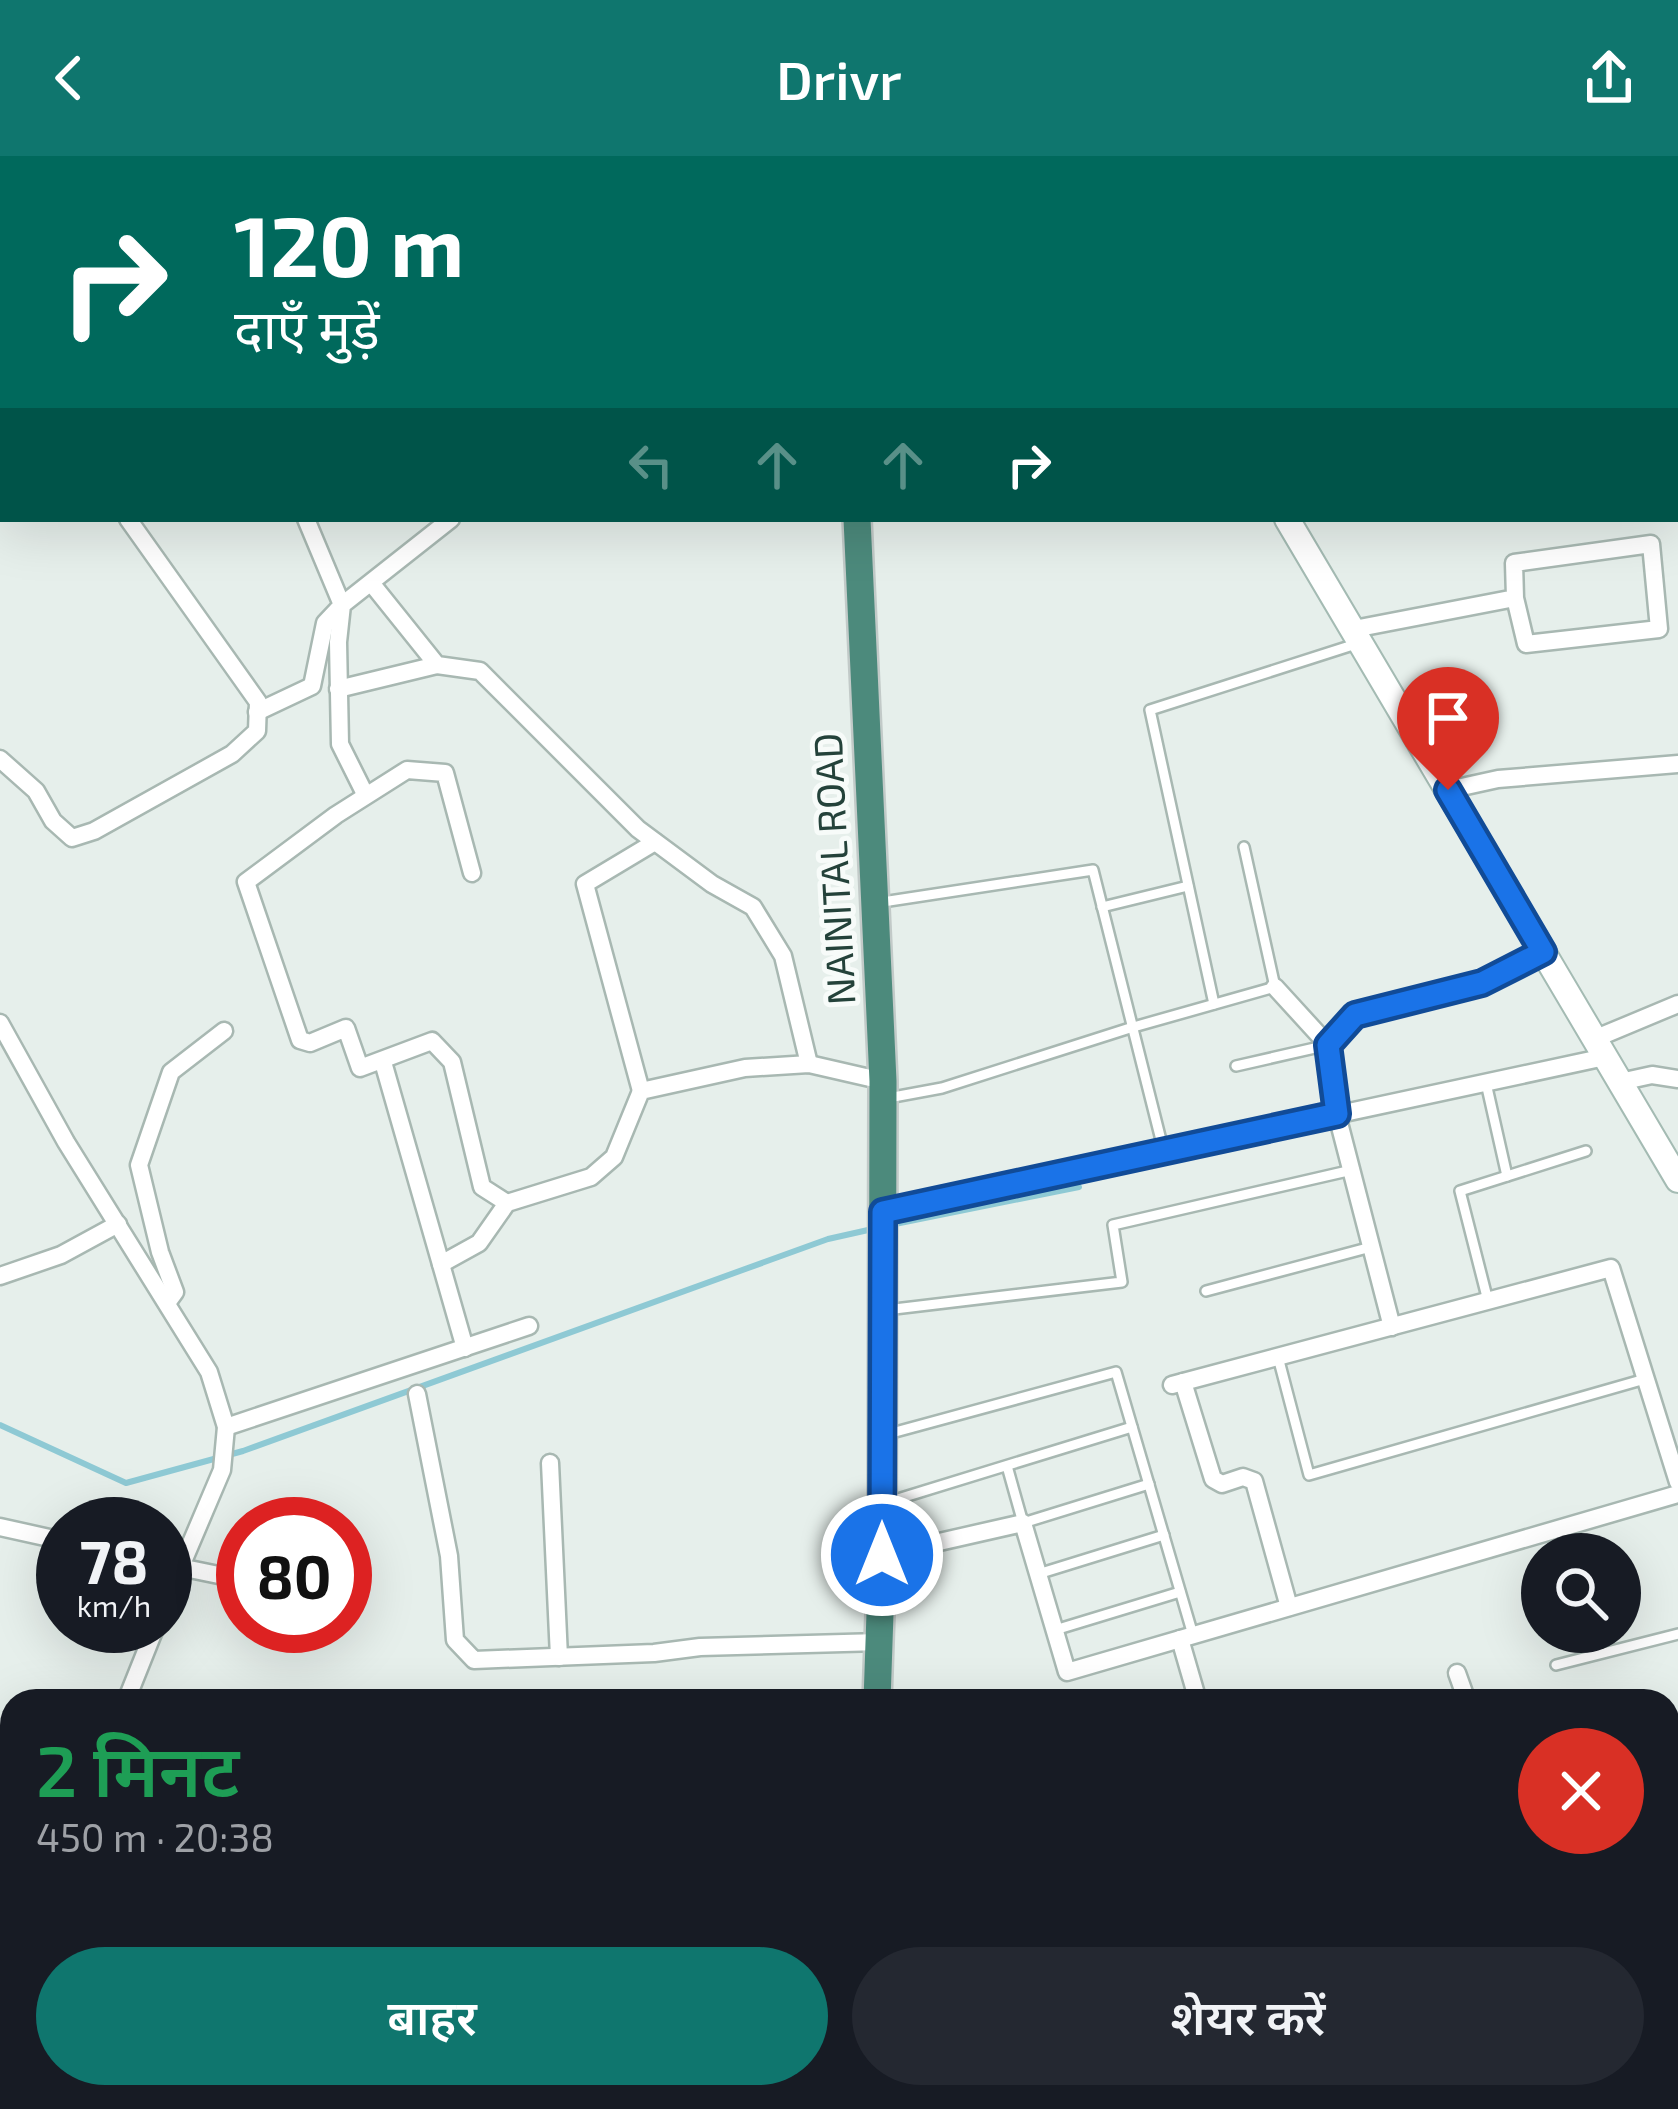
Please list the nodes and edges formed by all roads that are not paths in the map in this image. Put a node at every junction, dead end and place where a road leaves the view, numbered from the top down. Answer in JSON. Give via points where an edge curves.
{"nodes":[{"id":1,"x":130,"y":522,"type":"edge"},
{"id":2,"x":307,"y":522,"type":"edge"},
{"id":3,"x":435,"y":522,"type":"edge"},
{"id":4,"x":448,"y":522,"type":"edge"},
{"id":5,"x":857,"y":522,"type":"edge"},
{"id":6,"x":1289,"y":522,"type":"edge"},
{"id":7,"x":429,"y":539,"type":"junction"},
{"id":8,"x":372,"y":584,"type":"junction"},
{"id":9,"x":1515,"y":598,"type":"junction"},
{"id":10,"x":342,"y":605,"type":"junction"},
{"id":11,"x":1357,"y":635,"type":"junction"},
{"id":12,"x":437,"y":665,"type":"junction"},
{"id":13,"x":338,"y":689,"type":"junction"},
{"id":14,"x":257,"y":712,"type":"junction"},
{"id":15,"x":0,"y":758,"type":"edge"},
{"id":16,"x":1678,"y":764,"type":"edge"},
{"id":17,"x":1448,"y":790,"type":"junction"},
{"id":18,"x":365,"y":794,"type":"junction"},
{"id":19,"x":655,"y":842,"type":"junction"},
{"id":20,"x":1244,"y":847,"type":"dead end"},
{"id":21,"x":472,"y":873,"type":"dead end"},
{"id":22,"x":1189,"y":886,"type":"junction"},
{"id":23,"x":872,"y":904,"type":"junction"},
{"id":24,"x":1102,"y":907,"type":"junction"},
{"id":25,"x":1543,"y":952,"type":"junction"},
{"id":26,"x":1275,"y":987,"type":"junction"},
{"id":27,"x":1214,"y":1004,"type":"junction"},
{"id":28,"x":1678,"y":1004,"type":"edge"},
{"id":29,"x":0,"y":1023,"type":"edge"},
{"id":30,"x":1130,"y":1028,"type":"junction"},
{"id":31,"x":224,"y":1031,"type":"dead end"},
{"id":32,"x":1328,"y":1045,"type":"junction"},
{"id":33,"x":1600,"y":1048,"type":"junction"},
{"id":34,"x":383,"y":1062,"type":"junction"},
{"id":35,"x":809,"y":1064,"type":"junction"},
{"id":36,"x":1236,"y":1066,"type":"dead end"},
{"id":37,"x":1678,"y":1079,"type":"edge"},
{"id":38,"x":1620,"y":1082,"type":"junction"},
{"id":39,"x":1486,"y":1083,"type":"junction"},
{"id":40,"x":883,"y":1090,"type":"junction"},
{"id":41,"x":641,"y":1091,"type":"junction"},
{"id":42,"x":1337,"y":1114,"type":"junction"},
{"id":43,"x":1586,"y":1151,"type":"dead end"},
{"id":44,"x":1164,"y":1152,"type":"junction"},
{"id":45,"x":1352,"y":1170,"type":"junction"},
{"id":46,"x":1507,"y":1176,"type":"junction"},
{"id":47,"x":1678,"y":1180,"type":"edge"},
{"id":48,"x":507,"y":1203,"type":"junction"},
{"id":49,"x":883,"y":1222,"type":"junction"},
{"id":50,"x":118,"y":1224,"type":"junction"},
{"id":51,"x":1371,"y":1247,"type":"junction"},
{"id":52,"x":441,"y":1264,"type":"junction"},
{"id":53,"x":0,"y":1276,"type":"edge"},
{"id":54,"x":1206,"y":1291,"type":"dead end"},
{"id":55,"x":1488,"y":1301,"type":"junction"},
{"id":56,"x":167,"y":1303,"type":"junction"},
{"id":57,"x":883,"y":1311,"type":"junction"},
{"id":58,"x":529,"y":1326,"type":"dead end"},
{"id":59,"x":1392,"y":1327,"type":"junction"},
{"id":60,"x":465,"y":1348,"type":"junction"},
{"id":61,"x":1279,"y":1357,"type":"junction"},
{"id":62,"x":1646,"y":1379,"type":"junction"},
{"id":63,"x":417,"y":1394,"type":"dead end"},
{"id":64,"x":1132,"y":1427,"type":"junction"},
{"id":65,"x":227,"y":1436,"type":"junction"},
{"id":66,"x":883,"y":1436,"type":"junction"},
{"id":67,"x":550,"y":1463,"type":"dead end"},
{"id":68,"x":1007,"y":1466,"type":"junction"},
{"id":69,"x":1678,"y":1482,"type":"edge"},
{"id":70,"x":1149,"y":1484,"type":"junction"},
{"id":71,"x":1678,"y":1494,"type":"edge"},
{"id":72,"x":882,"y":1504,"type":"junction"},
{"id":73,"x":1023,"y":1523,"type":"junction"},
{"id":74,"x":0,"y":1527,"type":"edge"},
{"id":75,"x":192,"y":1529,"type":"edge"},
{"id":76,"x":36,"y":1535,"type":"edge"},
{"id":77,"x":1164,"y":1535,"type":"junction"},
{"id":78,"x":882,"y":1555,"type":"junction"},
{"id":79,"x":1038,"y":1574,"type":"junction"},
{"id":80,"x":1180,"y":1592,"type":"junction"},
{"id":81,"x":1289,"y":1607,"type":"junction"},
{"id":82,"x":1054,"y":1630,"type":"junction"},
{"id":83,"x":1678,"y":1634,"type":"edge"},
{"id":84,"x":1187,"y":1637,"type":"junction"},
{"id":85,"x":880,"y":1642,"type":"junction"},
{"id":86,"x":145,"y":1653,"type":"edge"},
{"id":87,"x":560,"y":1657,"type":"junction"},
{"id":88,"x":1556,"y":1665,"type":"dead end"},
{"id":89,"x":1457,"y":1673,"type":"dead end"},
{"id":90,"x":131,"y":1689,"type":"edge"},
{"id":91,"x":878,"y":1689,"type":"edge"},
{"id":92,"x":1196,"y":1689,"type":"edge"},
{"id":93,"x":1463,"y":1689,"type":"edge"}],
"edges":[{"from":1,"to":14,"type":"street"},
{"from":2,"to":10,"type":"street"},
{"from":3,"to":7,"type":"street"},
{"from":4,"to":7,"type":"street"},
{"from":5,"to":23,"type":"highway","name":"NAINITAL ROAD"},
{"from":6,"to":11,"type":"main road"},
{"from":7,"to":8,"type":"street"},
{"from":8,"to":10,"type":"street"},
{"from":8,"to":12,"type":"street"},
{"from":9,"to":9,"type":"street","via":[[1514,563],[1651,544],[1659,629],[1526,644]]},
{"from":9,"to":11,"type":"street"},
{"from":10,"to":13,"type":"street"},
{"from":10,"to":14,"type":"street","via":[[325,623],[312,686]]},
{"from":11,"to":17,"type":"main road"},
{"from":11,"to":22,"type":"lane","via":[[1150,710]]},
{"from":12,"to":13,"type":"street"},
{"from":12,"to":19,"type":"street","via":[[480,671]]},
{"from":13,"to":18,"type":"street","via":[[340,744]]},
{"from":14,"to":15,"type":"street","via":[[257,731],[232,754],[72,838]]},
{"from":16,"to":17,"type":"street"},
{"from":17,"to":25,"type":"main road"},
{"from":18,"to":21,"type":"street","via":[[407,770],[445,773]]},
{"from":18,"to":34,"type":"street","via":[[246,882],[300,1040],[346,1028],[360,1068]]},
{"from":19,"to":35,"type":"street","via":[[753,907],[783,956]]},
{"from":19,"to":41,"type":"street","via":[[585,884]]},
{"from":20,"to":26,"type":"lane"},
{"from":22,"to":24,"type":"lane"},
{"from":22,"to":27,"type":"lane"},
{"from":23,"to":24,"type":"lane","via":[[1093,870]]},
{"from":23,"to":40,"type":"highway","name":"NAINITAL ROAD"},
{"from":24,"to":30,"type":"lane"},
{"from":25,"to":32,"type":"lane","via":[[1482,983],[1355,1015]]},
{"from":25,"to":33,"type":"main road"},
{"from":26,"to":27,"type":"lane"},
{"from":26,"to":32,"type":"street"},
{"from":27,"to":30,"type":"lane"},
{"from":28,"to":33,"type":"street"},
{"from":29,"to":50,"type":"street"},
{"from":30,"to":40,"type":"lane","via":[[942,1088]]},
{"from":30,"to":44,"type":"lane"},
{"from":31,"to":56,"type":"street","via":[[171,1072],[139,1165],[175,1292]]},
{"from":32,"to":36,"type":"lane"},
{"from":32,"to":42,"type":"street"},
{"from":33,"to":38,"type":"main road"},
{"from":33,"to":39,"type":"street"},
{"from":34,"to":48,"type":"street","via":[[432,1041],[452,1062],[482,1187]]},
{"from":34,"to":52,"type":"street"},
{"from":35,"to":40,"type":"street"},
{"from":35,"to":41,"type":"street","via":[[745,1068]]},
{"from":37,"to":38,"type":"street"},
{"from":38,"to":47,"type":"main road"},
{"from":39,"to":42,"type":"street"},
{"from":39,"to":46,"type":"lane"},
{"from":40,"to":49,"type":"highway","name":"NAINITAL ROAD"},
{"from":41,"to":48,"type":"street","via":[[614,1157],[591,1177]]},
{"from":42,"to":44,"type":"street"},
{"from":42,"to":45,"type":"street"},
{"from":43,"to":46,"type":"lane"},
{"from":44,"to":49,"type":"street"},
{"from":45,"to":51,"type":"street"},
{"from":45,"to":57,"type":"lane","via":[[1113,1225],[1122,1282]]},
{"from":46,"to":55,"type":"lane","via":[[1460,1191]]},
{"from":48,"to":52,"type":"street","via":[[479,1244]]},
{"from":49,"to":57,"type":"highway","name":"NAINITAL ROAD"},
{"from":50,"to":53,"type":"street","via":[[61,1256]]},
{"from":50,"to":56,"type":"street"},
{"from":51,"to":54,"type":"lane"},
{"from":51,"to":59,"type":"street"},
{"from":52,"to":60,"type":"street"},
{"from":55,"to":59,"type":"street"},
{"from":55,"to":62,"type":"street","via":[[1611,1268]]},
{"from":56,"to":65,"type":"street","via":[[208,1372]]},
{"from":57,"to":66,"type":"highway","name":"NAINITAL ROAD"},
{"from":58,"to":60,"type":"street"},
{"from":59,"to":61,"type":"street"},
{"from":60,"to":65,"type":"street"},
{"from":61,"to":62,"type":"lane","via":[[1309,1475]]},
{"from":61,"to":81,"type":"street","via":[[1178,1384],[1213,1480],[1254,1481]]},
{"from":62,"to":69,"type":"street"},
{"from":63,"to":87,"type":"street","via":[[449,1556],[455,1640],[474,1660]]},
{"from":64,"to":66,"type":"lane","via":[[1116,1372]]},
{"from":64,"to":68,"type":"lane"},
{"from":64,"to":70,"type":"lane"},
{"from":65,"to":75,"type":"street","via":[[222,1470]]},
{"from":66,"to":72,"type":"highway","name":"NAINITAL ROAD"},
{"from":67,"to":87,"type":"street"},
{"from":68,"to":72,"type":"lane"},
{"from":68,"to":73,"type":"lane"},
{"from":70,"to":73,"type":"lane"},
{"from":70,"to":77,"type":"lane"},
{"from":71,"to":81,"type":"street"},
{"from":72,"to":78,"type":"highway","name":"NAINITAL ROAD"},
{"from":73,"to":78,"type":"street"},
{"from":73,"to":79,"type":"street"},
{"from":74,"to":76,"type":"street"},
{"from":77,"to":79,"type":"lane"},
{"from":77,"to":80,"type":"lane"},
{"from":78,"to":85,"type":"highway","name":"NAINITAL ROAD"},
{"from":79,"to":82,"type":"street"},
{"from":80,"to":82,"type":"lane"},
{"from":80,"to":84,"type":"lane"},
{"from":81,"to":84,"type":"street"},
{"from":82,"to":84,"type":"street","via":[[1067,1672]]},
{"from":83,"to":88,"type":"lane"},
{"from":84,"to":92,"type":"street"},
{"from":85,"to":87,"type":"street"},
{"from":85,"to":91,"type":"highway","name":"NAINITAL ROAD"},
{"from":86,"to":90,"type":"street"},
{"from":89,"to":93,"type":"street"}]}
